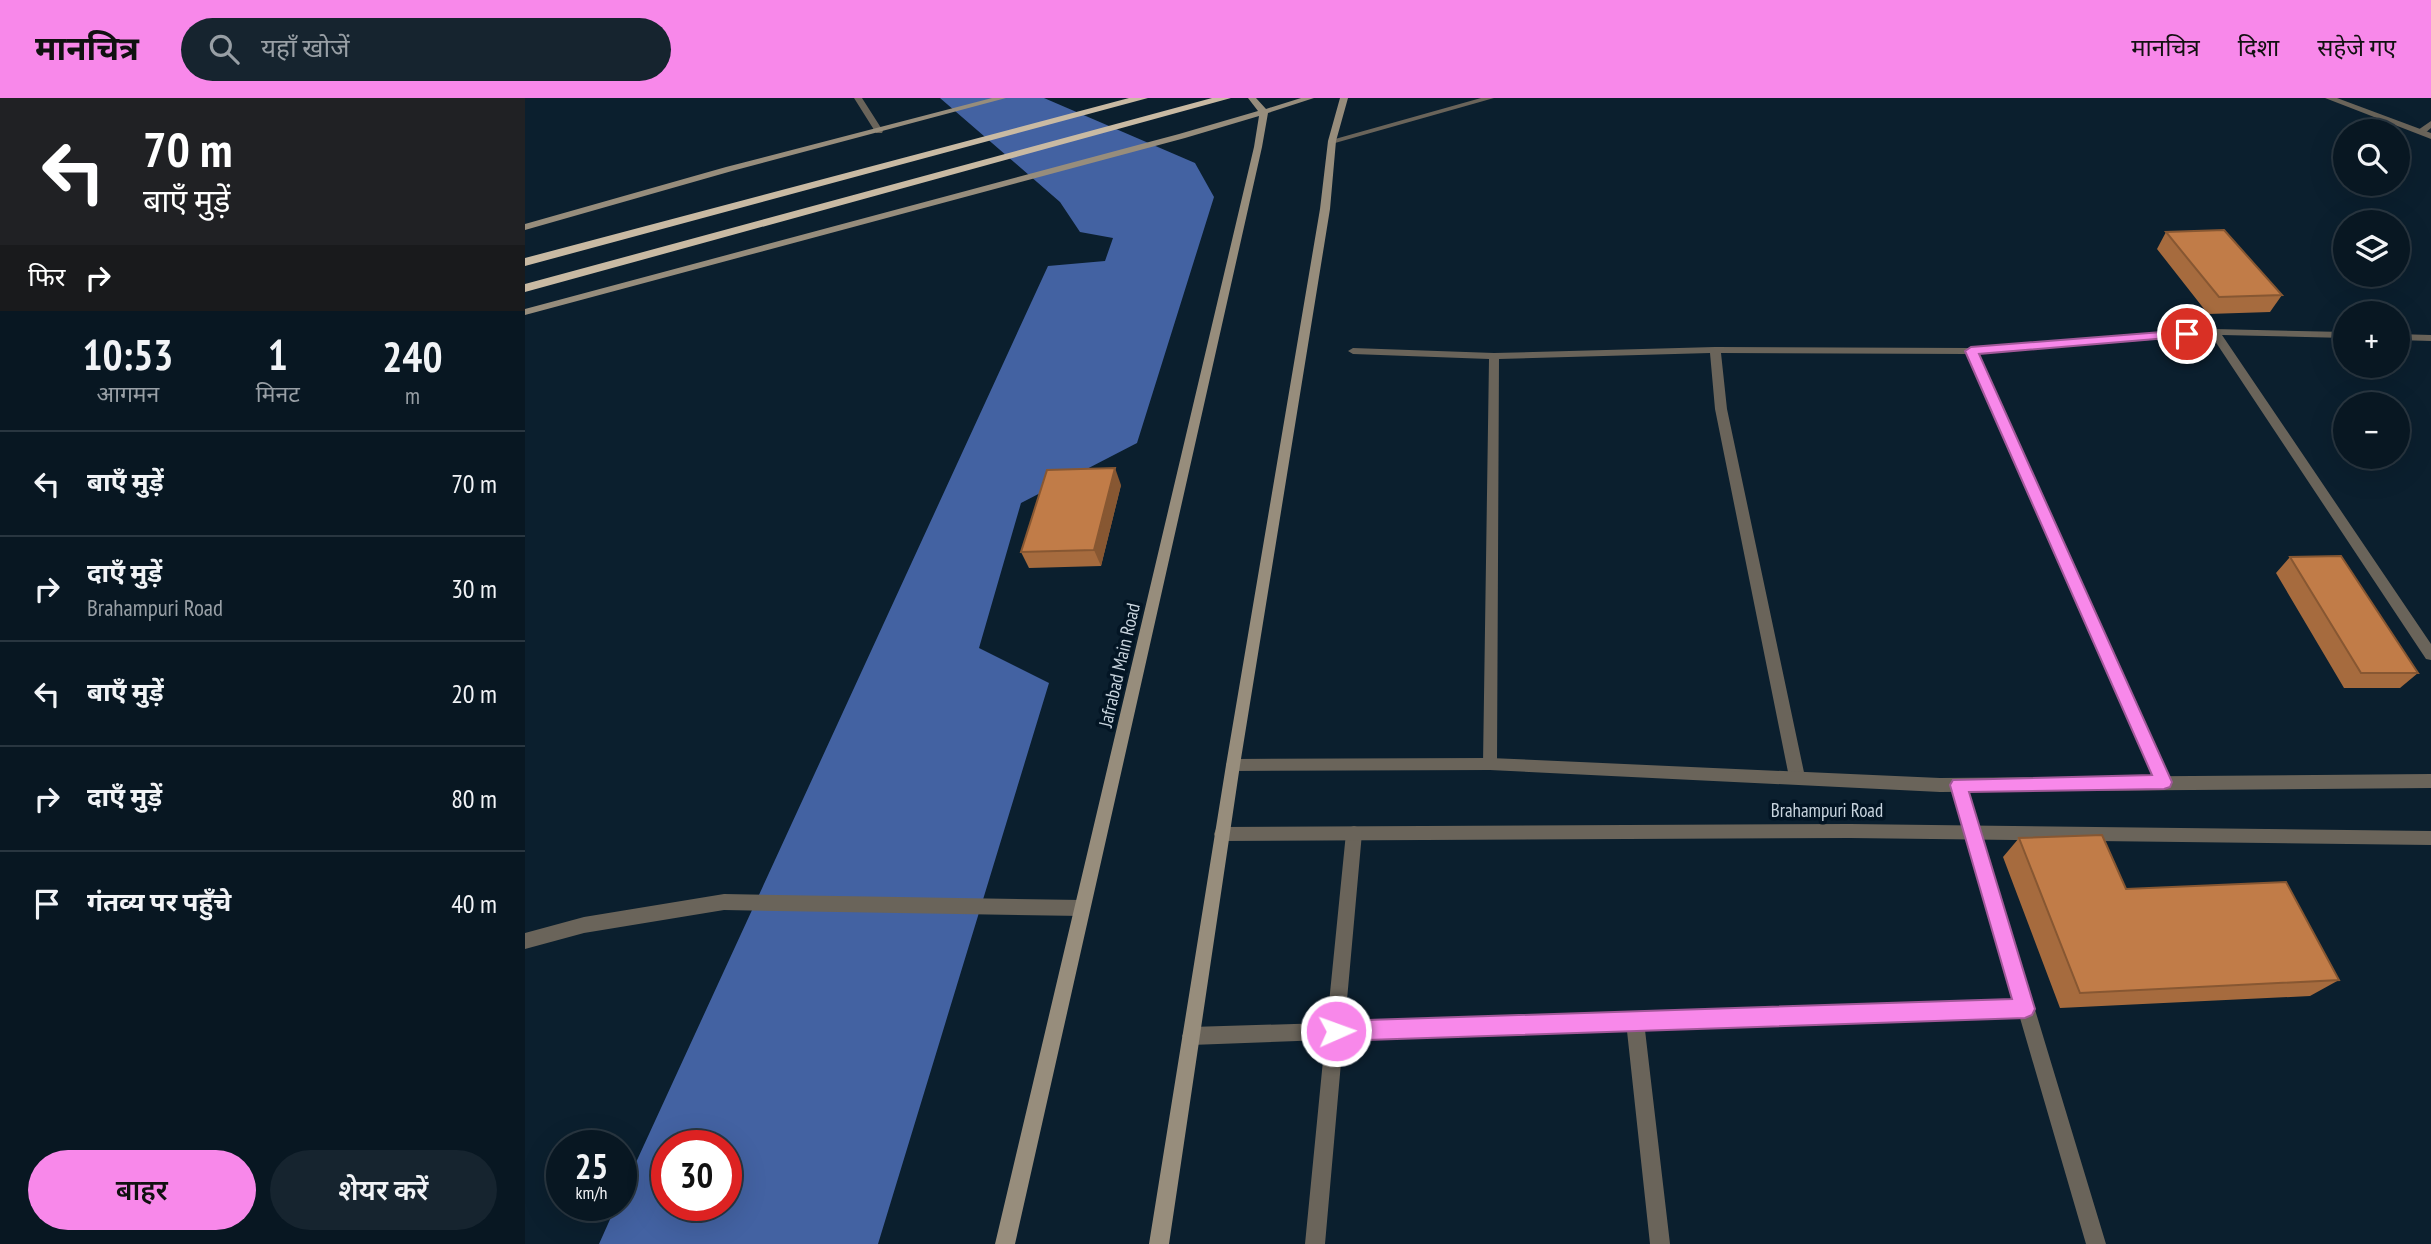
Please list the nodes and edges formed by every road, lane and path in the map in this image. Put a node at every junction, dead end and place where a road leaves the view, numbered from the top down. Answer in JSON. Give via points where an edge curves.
{"nodes":[{"id":1,"x":858,"y":98,"type":"edge"},
{"id":2,"x":1002,"y":98,"type":"edge"},
{"id":3,"x":1142,"y":98,"type":"edge"},
{"id":4,"x":1225,"y":98,"type":"edge"},
{"id":5,"x":1252,"y":98,"type":"edge"},
{"id":6,"x":1310,"y":98,"type":"edge"},
{"id":7,"x":1344,"y":98,"type":"edge"},
{"id":8,"x":1490,"y":98,"type":"edge"},
{"id":9,"x":2329,"y":98,"type":"edge"},
{"id":10,"x":1264,"y":112,"type":"junction"},
{"id":11,"x":2431,"y":124,"type":"edge"},
{"id":12,"x":879,"y":131,"type":"junction"},
{"id":13,"x":2421,"y":132,"type":"junction"},
{"id":14,"x":2431,"y":136,"type":"edge"},
{"id":15,"x":1332,"y":141,"type":"junction"},
{"id":16,"x":525,"y":227,"type":"edge"},
{"id":17,"x":525,"y":261,"type":"edge"},
{"id":18,"x":525,"y":288,"type":"edge"},
{"id":19,"x":525,"y":312,"type":"edge"},
{"id":20,"x":2214,"y":332,"type":"junction"},
{"id":21,"x":2333,"y":335,"type":"edge"},
{"id":22,"x":2410,"y":337,"type":"edge"},
{"id":23,"x":2431,"y":338,"type":"edge"},
{"id":24,"x":1715,"y":350,"type":"junction"},
{"id":25,"x":1353,"y":351,"type":"dead end"},
{"id":26,"x":1971,"y":351,"type":"junction"},
{"id":27,"x":1493,"y":356,"type":"junction"},
{"id":28,"x":2431,"y":656,"type":"edge"},
{"id":29,"x":1490,"y":764,"type":"junction"},
{"id":30,"x":1233,"y":765,"type":"junction"},
{"id":31,"x":1797,"y":777,"type":"junction"},
{"id":32,"x":2431,"y":781,"type":"edge"},
{"id":33,"x":2164,"y":782,"type":"junction"},
{"id":34,"x":1959,"y":785,"type":"junction"},
{"id":35,"x":1975,"y":832,"type":"junction"},
{"id":36,"x":1354,"y":833,"type":"junction"},
{"id":37,"x":1222,"y":834,"type":"junction"},
{"id":38,"x":2431,"y":838,"type":"edge"},
{"id":39,"x":1082,"y":908,"type":"junction"},
{"id":40,"x":525,"y":941,"type":"edge"},
{"id":41,"x":2025,"y":1009,"type":"junction"},
{"id":42,"x":1635,"y":1022,"type":"junction"},
{"id":43,"x":1336,"y":1031,"type":"junction"},
{"id":44,"x":1191,"y":1036,"type":"junction"},
{"id":45,"x":1005,"y":1244,"type":"edge"},
{"id":46,"x":1159,"y":1244,"type":"edge"},
{"id":47,"x":1315,"y":1244,"type":"edge"},
{"id":48,"x":1660,"y":1244,"type":"edge"},
{"id":49,"x":2096,"y":1244,"type":"edge"}],
"edges":[{"from":1,"to":12,"type":"street"},
{"from":2,"to":12,"type":"main road"},
{"from":3,"to":17,"type":"highway"},
{"from":4,"to":18,"type":"highway"},
{"from":5,"to":10,"type":"main road"},
{"from":6,"to":10,"type":"main road"},
{"from":7,"to":15,"type":"main road"},
{"from":8,"to":15,"type":"street"},
{"from":9,"to":13,"type":"street"},
{"from":10,"to":19,"type":"main road"},
{"from":10,"to":39,"type":"main road","name":"Jafrabad Main Road"},
{"from":11,"to":13,"type":"street"},
{"from":12,"to":16,"type":"main road"},
{"from":13,"to":14,"type":"street"},
{"from":15,"to":30,"type":"main road","via":[[1325,209]]},
{"from":20,"to":21,"type":"street"},
{"from":20,"to":26,"type":"street"},
{"from":20,"to":28,"type":"street"},
{"from":22,"to":23,"type":"street"},
{"from":24,"to":26,"type":"street"},
{"from":24,"to":27,"type":"street"},
{"from":24,"to":31,"type":"street","via":[[1721,409]]},
{"from":25,"to":27,"type":"street"},
{"from":26,"to":33,"type":"street"},
{"from":27,"to":29,"type":"street"},
{"from":29,"to":30,"type":"street","name":"Brahampuri Road"},
{"from":29,"to":31,"type":"street","name":"Brahampuri Road"},
{"from":30,"to":37,"type":"main road"},
{"from":31,"to":34,"type":"street","name":"Brahampuri Road"},
{"from":32,"to":33,"type":"street","name":"Brahampuri Road"},
{"from":33,"to":34,"type":"street","name":"Brahampuri Road"},
{"from":34,"to":35,"type":"street"},
{"from":35,"to":36,"type":"street","name":"Brahampuri Road"},
{"from":35,"to":38,"type":"street","name":"Brahampuri Road"},
{"from":35,"to":41,"type":"street"},
{"from":36,"to":37,"type":"street","name":"Brahampuri Road"},
{"from":36,"to":43,"type":"street"},
{"from":37,"to":44,"type":"main road"},
{"from":39,"to":40,"type":"street","via":[[724,902],[584,925]]},
{"from":39,"to":45,"type":"main road","name":"Jafrabad Main Road"},
{"from":41,"to":42,"type":"street"},
{"from":41,"to":49,"type":"street"},
{"from":42,"to":43,"type":"street"},
{"from":42,"to":48,"type":"street"},
{"from":43,"to":44,"type":"street"},
{"from":43,"to":47,"type":"street"},
{"from":44,"to":46,"type":"main road"}]}
